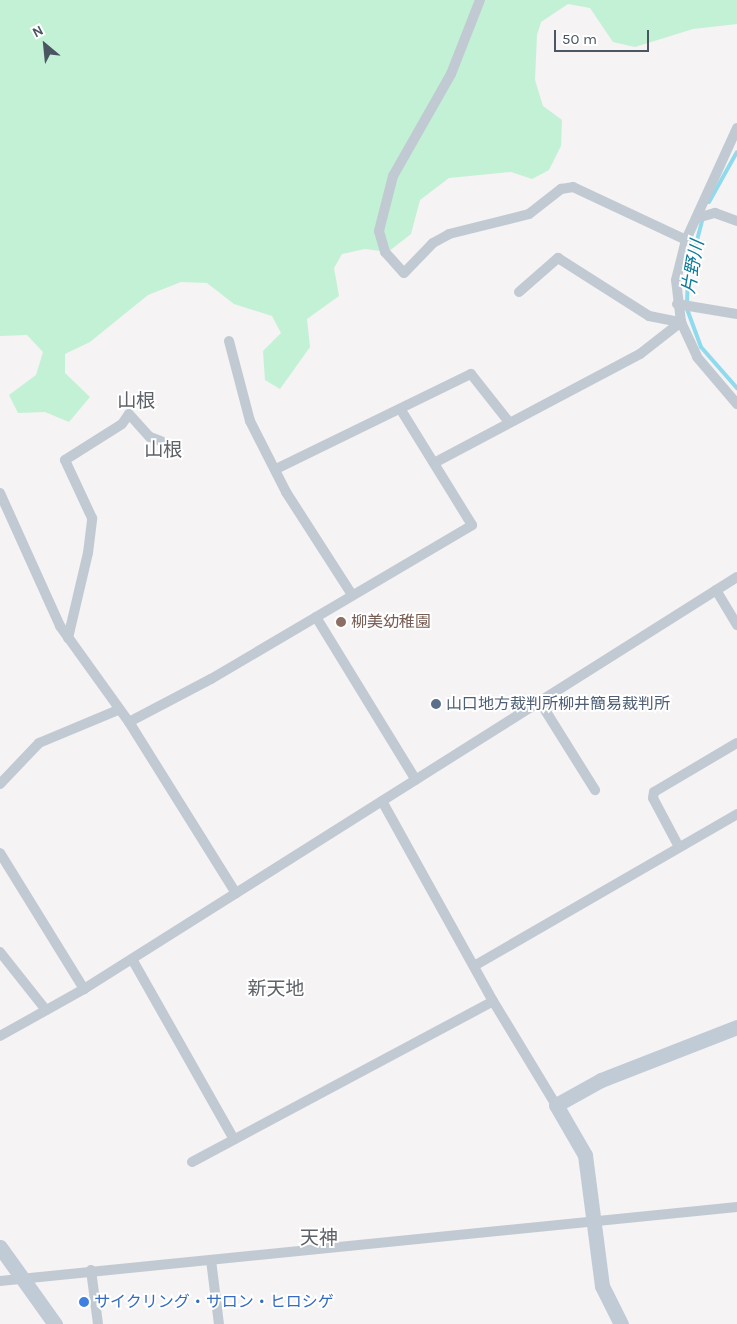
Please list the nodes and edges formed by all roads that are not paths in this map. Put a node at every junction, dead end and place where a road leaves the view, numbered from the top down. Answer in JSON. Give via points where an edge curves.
{"nodes":[{"id":1,"x":480,"y":0,"type":"edge"},
{"id":2,"x":737,"y":128,"type":"edge"},
{"id":3,"x":697,"y":218,"type":"junction"},
{"id":4,"x":737,"y":221,"type":"edge"},
{"id":5,"x":686,"y":240,"type":"junction"},
{"id":6,"x":519,"y":292,"type":"dead end"},
{"id":7,"x":683,"y":303,"type":"junction"},
{"id":8,"x":737,"y":314,"type":"edge"},
{"id":9,"x":681,"y":322,"type":"junction"},
{"id":10,"x":229,"y":341,"type":"dead end"},
{"id":11,"x":737,"y":404,"type":"edge"},
{"id":12,"x":401,"y":410,"type":"junction"},
{"id":13,"x":509,"y":422,"type":"junction"},
{"id":14,"x":161,"y":442,"type":"dead end"},
{"id":15,"x":434,"y":463,"type":"junction"},
{"id":16,"x":276,"y":469,"type":"junction"},
{"id":17,"x":0,"y":492,"type":"edge"},
{"id":18,"x":737,"y":576,"type":"edge"},
{"id":19,"x":716,"y":590,"type":"junction"},
{"id":20,"x":352,"y":595,"type":"junction"},
{"id":21,"x":316,"y":617,"type":"junction"},
{"id":22,"x":737,"y":625,"type":"edge"},
{"id":23,"x":68,"y":638,"type":"junction"},
{"id":24,"x":540,"y":702,"type":"junction"},
{"id":25,"x":118,"y":710,"type":"junction"},
{"id":26,"x":129,"y":722,"type":"junction"},
{"id":27,"x":737,"y":743,"type":"edge"},
{"id":28,"x":416,"y":780,"type":"junction"},
{"id":29,"x":0,"y":784,"type":"edge"},
{"id":30,"x":595,"y":790,"type":"dead end"},
{"id":31,"x":382,"y":800,"type":"junction"},
{"id":32,"x":737,"y":814,"type":"edge"},
{"id":33,"x":679,"y":847,"type":"junction"},
{"id":34,"x":0,"y":853,"type":"edge"},
{"id":35,"x":236,"y":893,"type":"junction"},
{"id":36,"x":0,"y":952,"type":"edge"},
{"id":37,"x":132,"y":959,"type":"junction"},
{"id":38,"x":474,"y":966,"type":"junction"},
{"id":39,"x":84,"y":989,"type":"junction"},
{"id":40,"x":493,"y":1001,"type":"junction"},
{"id":41,"x":46,"y":1010,"type":"junction"},
{"id":42,"x":737,"y":1027,"type":"edge"},
{"id":43,"x":0,"y":1036,"type":"edge"},
{"id":44,"x":556,"y":1106,"type":"junction"},
{"id":45,"x":234,"y":1139,"type":"junction"},
{"id":46,"x":192,"y":1162,"type":"dead end"},
{"id":47,"x":737,"y":1207,"type":"edge"},
{"id":48,"x":596,"y":1221,"type":"junction"},
{"id":49,"x":0,"y":1247,"type":"edge"},
{"id":50,"x":211,"y":1260,"type":"junction"},
{"id":51,"x":91,"y":1270,"type":"junction"},
{"id":52,"x":22,"y":1278,"type":"junction"},
{"id":53,"x":0,"y":1280,"type":"edge"},
{"id":54,"x":55,"y":1324,"type":"edge"},
{"id":55,"x":98,"y":1324,"type":"edge"},
{"id":56,"x":219,"y":1324,"type":"edge"},
{"id":57,"x":622,"y":1324,"type":"edge"}],
"edges":[{"from":1,"to":5,"type":"street","via":[[451,74],[393,176],[379,231],[385,252],[404,273],[434,243],[449,234],[529,214],[561,189],[573,187]]},
{"from":2,"to":3,"type":"street"},
{"from":3,"to":4,"type":"street","via":[[715,213]]},
{"from":3,"to":5,"type":"street"},
{"from":5,"to":7,"type":"street","via":[[678,263]]},
{"from":6,"to":9,"type":"street","via":[[558,258],[649,316]]},
{"from":7,"to":8,"type":"street"},
{"from":7,"to":9,"type":"street"},
{"from":9,"to":11,"type":"street","via":[[697,357]]},
{"from":9,"to":13,"type":"street","via":[[640,354]]},
{"from":10,"to":16,"type":"street","via":[[239,366],[244,407]]},
{"from":12,"to":13,"type":"street","via":[[471,374]]},
{"from":12,"to":15,"type":"street"},
{"from":12,"to":16,"type":"street"},
{"from":13,"to":15,"type":"street"},
{"from":14,"to":23,"type":"street","via":[[150,437],[130,414],[114,429],[65,460],[92,518]]},
{"from":15,"to":20,"type":"street","via":[[472,525]]},
{"from":16,"to":20,"type":"street"},
{"from":17,"to":23,"type":"street"},
{"from":18,"to":19,"type":"street"},
{"from":19,"to":22,"type":"street"},
{"from":19,"to":24,"type":"street"},
{"from":20,"to":21,"type":"street"},
{"from":21,"to":26,"type":"street"},
{"from":21,"to":28,"type":"street"},
{"from":23,"to":25,"type":"street"},
{"from":24,"to":28,"type":"street"},
{"from":24,"to":30,"type":"street"},
{"from":25,"to":26,"type":"street"},
{"from":25,"to":29,"type":"street","via":[[39,743]]},
{"from":26,"to":35,"type":"street"},
{"from":27,"to":33,"type":"street","via":[[654,792],[653,798]]},
{"from":28,"to":31,"type":"street"},
{"from":31,"to":35,"type":"street"},
{"from":31,"to":38,"type":"street"},
{"from":32,"to":33,"type":"street"},
{"from":33,"to":38,"type":"street"},
{"from":34,"to":39,"type":"street"},
{"from":35,"to":37,"type":"street"},
{"from":36,"to":41,"type":"street"},
{"from":37,"to":39,"type":"street"},
{"from":37,"to":45,"type":"street"},
{"from":38,"to":40,"type":"street"},
{"from":39,"to":41,"type":"street"},
{"from":40,"to":44,"type":"street"},
{"from":40,"to":45,"type":"street"},
{"from":41,"to":43,"type":"street"},
{"from":42,"to":44,"type":"street","via":[[602,1080]]},
{"from":44,"to":48,"type":"street","via":[[585,1155]]},
{"from":45,"to":46,"type":"street"},
{"from":47,"to":48,"type":"street"},
{"from":48,"to":50,"type":"street"},
{"from":48,"to":57,"type":"street","via":[[602,1286]]},
{"from":49,"to":52,"type":"street"},
{"from":50,"to":51,"type":"street"},
{"from":50,"to":56,"type":"street"},
{"from":51,"to":52,"type":"street"},
{"from":51,"to":55,"type":"street"},
{"from":52,"to":53,"type":"street"},
{"from":52,"to":54,"type":"street"}]}
